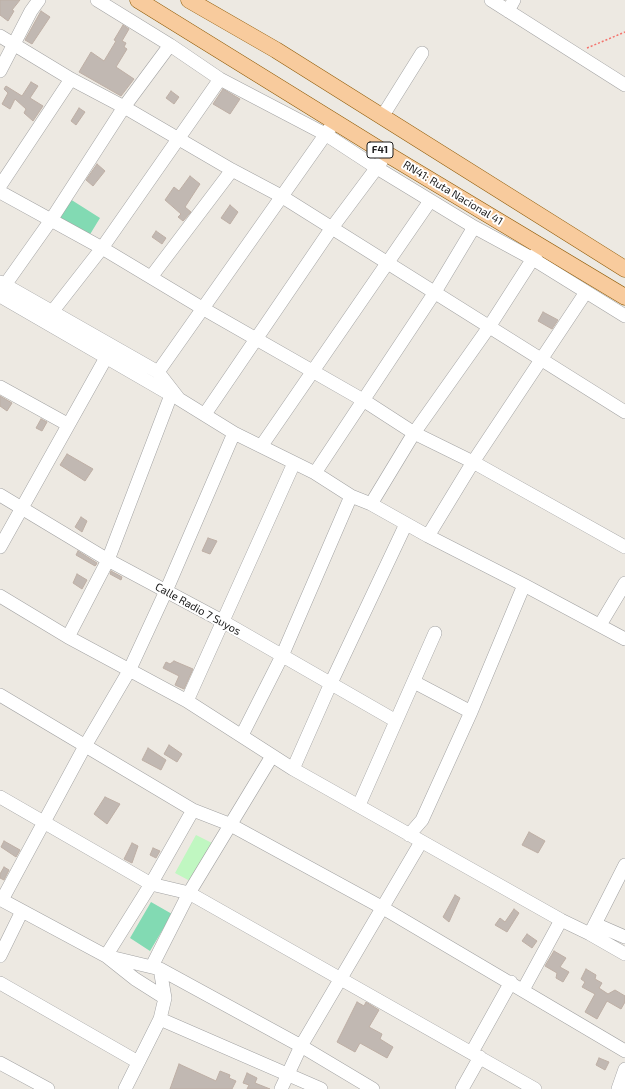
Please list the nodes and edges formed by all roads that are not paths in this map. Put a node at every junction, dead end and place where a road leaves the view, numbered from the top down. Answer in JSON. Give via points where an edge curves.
{"nodes":[{"id":1,"x":39,"y":0,"type":"edge"},
{"id":2,"x":97,"y":0,"type":"edge"},
{"id":3,"x":138,"y":0,"type":"edge"},
{"id":4,"x":189,"y":0,"type":"edge"},
{"id":5,"x":490,"y":0,"type":"edge"},
{"id":6,"x":511,"y":5,"type":"edge"},
{"id":7,"x":0,"y":36,"type":"edge"},
{"id":8,"x":14,"y":45,"type":"junction"},
{"id":9,"x":170,"y":45,"type":"junction"},
{"id":10,"x":422,"y":52,"type":"dead end"},
{"id":11,"x":0,"y":71,"type":"edge"},
{"id":12,"x":71,"y":79,"type":"junction"},
{"id":13,"x":220,"y":79,"type":"junction"},
{"id":14,"x":625,"y":85,"type":"edge"},
{"id":15,"x":124,"y":107,"type":"junction"},
{"id":16,"x":382,"y":116,"type":"junction"},
{"id":17,"x":330,"y":128,"type":"junction"},
{"id":18,"x":177,"y":138,"type":"junction"},
{"id":19,"x":387,"y":154,"type":"junction"},
{"id":20,"x":377,"y":168,"type":"junction"},
{"id":21,"x":232,"y":170,"type":"junction"},
{"id":22,"x":0,"y":186,"type":"edge"},
{"id":23,"x":0,"y":192,"type":"edge"},
{"id":24,"x":280,"y":196,"type":"junction"},
{"id":25,"x":430,"y":201,"type":"junction"},
{"id":26,"x":51,"y":220,"type":"junction"},
{"id":27,"x":474,"y":227,"type":"junction"},
{"id":28,"x":330,"y":229,"type":"junction"},
{"id":29,"x":102,"y":248,"type":"junction"},
{"id":30,"x":537,"y":253,"type":"junction"},
{"id":31,"x":387,"y":263,"type":"junction"},
{"id":32,"x":625,"y":269,"type":"edge"},
{"id":33,"x":151,"y":277,"type":"junction"},
{"id":34,"x":2,"y":287,"type":"edge"},
{"id":35,"x":435,"y":292,"type":"junction"},
{"id":36,"x":586,"y":292,"type":"junction"},
{"id":37,"x":625,"y":297,"type":"edge"},
{"id":38,"x":202,"y":308,"type":"junction"},
{"id":39,"x":52,"y":312,"type":"junction"},
{"id":40,"x":625,"y":316,"type":"edge"},
{"id":41,"x":489,"y":327,"type":"junction"},
{"id":42,"x":257,"y":339,"type":"junction"},
{"id":43,"x":109,"y":352,"type":"junction"},
{"id":44,"x":541,"y":360,"type":"junction"},
{"id":45,"x":312,"y":371,"type":"junction"},
{"id":46,"x":158,"y":372,"type":"junction"},
{"id":47,"x":0,"y":386,"type":"edge"},
{"id":48,"x":175,"y":397,"type":"junction"},
{"id":49,"x":363,"y":400,"type":"junction"},
{"id":50,"x":625,"y":412,"type":"edge"},
{"id":51,"x":205,"y":414,"type":"junction"},
{"id":52,"x":68,"y":424,"type":"junction"},
{"id":53,"x":234,"y":432,"type":"junction"},
{"id":54,"x":414,"y":433,"type":"junction"},
{"id":55,"x":262,"y":446,"type":"junction"},
{"id":56,"x":472,"y":462,"type":"junction"},
{"id":57,"x":294,"y":463,"type":"junction"},
{"id":58,"x":315,"y":473,"type":"junction"},
{"id":59,"x":0,"y":495,"type":"edge"},
{"id":60,"x":351,"y":496,"type":"junction"},
{"id":61,"x":371,"y":504,"type":"junction"},
{"id":62,"x":22,"y":508,"type":"junction"},
{"id":63,"x":406,"y":524,"type":"junction"},
{"id":64,"x":428,"y":536,"type":"junction"},
{"id":65,"x":0,"y":547,"type":"edge"},
{"id":66,"x":625,"y":547,"type":"edge"},
{"id":67,"x":108,"y":560,"type":"junction"},
{"id":68,"x":625,"y":583,"type":"edge"},
{"id":69,"x":524,"y":585,"type":"junction"},
{"id":70,"x":166,"y":591,"type":"junction"},
{"id":71,"x":0,"y":596,"type":"edge"},
{"id":72,"x":222,"y":621,"type":"junction"},
{"id":73,"x":600,"y":625,"type":"junction"},
{"id":74,"x":435,"y":633,"type":"dead end"},
{"id":75,"x":68,"y":637,"type":"junction"},
{"id":76,"x":625,"y":639,"type":"edge"},
{"id":77,"x":282,"y":656,"type":"junction"},
{"id":78,"x":129,"y":671,"type":"junction"},
{"id":79,"x":414,"y":682,"type":"junction"},
{"id":80,"x":331,"y":683,"type":"junction"},
{"id":81,"x":0,"y":695,"type":"edge"},
{"id":82,"x":187,"y":701,"type":"junction"},
{"id":83,"x":471,"y":712,"type":"junction"},
{"id":84,"x":396,"y":721,"type":"junction"},
{"id":85,"x":242,"y":735,"type":"junction"},
{"id":86,"x":85,"y":746,"type":"junction"},
{"id":87,"x":272,"y":756,"type":"junction"},
{"id":88,"x":294,"y":769,"type":"junction"},
{"id":89,"x":0,"y":797,"type":"edge"},
{"id":90,"x":359,"y":805,"type":"junction"},
{"id":91,"x":193,"y":810,"type":"junction"},
{"id":92,"x":45,"y":824,"type":"junction"},
{"id":93,"x":229,"y":824,"type":"junction"},
{"id":94,"x":409,"y":835,"type":"junction"},
{"id":95,"x":421,"y":842,"type":"junction"},
{"id":96,"x":625,"y":865,"type":"edge"},
{"id":97,"x":151,"y":884,"type":"junction"},
{"id":98,"x":189,"y":893,"type":"junction"},
{"id":99,"x":1,"y":899,"type":"edge"},
{"id":100,"x":383,"y":908,"type":"junction"},
{"id":101,"x":22,"y":911,"type":"junction"},
{"id":102,"x":561,"y":920,"type":"junction"},
{"id":103,"x":593,"y":929,"type":"junction"},
{"id":104,"x":625,"y":937,"type":"edge"},
{"id":105,"x":625,"y":954,"type":"edge"},
{"id":106,"x":0,"y":956,"type":"edge"},
{"id":107,"x":106,"y":956,"type":"junction"},
{"id":108,"x":156,"y":968,"type":"junction"},
{"id":109,"x":340,"y":979,"type":"junction"},
{"id":110,"x":511,"y":982,"type":"junction"},
{"id":111,"x":0,"y":983,"type":"edge"},
{"id":112,"x":523,"y":990,"type":"junction"},
{"id":113,"x":165,"y":998,"type":"junction"},
{"id":114,"x":160,"y":1019,"type":"junction"},
{"id":115,"x":301,"y":1046,"type":"junction"},
{"id":116,"x":625,"y":1050,"type":"edge"},
{"id":117,"x":476,"y":1055,"type":"junction"},
{"id":118,"x":0,"y":1062,"type":"edge"},
{"id":119,"x":138,"y":1062,"type":"junction"},
{"id":120,"x":625,"y":1069,"type":"edge"},
{"id":121,"x":288,"y":1075,"type":"junction"},
{"id":122,"x":621,"y":1087,"type":"edge"},
{"id":123,"x":48,"y":1089,"type":"edge"},
{"id":124,"x":125,"y":1089,"type":"edge"},
{"id":125,"x":281,"y":1089,"type":"edge"},
{"id":126,"x":320,"y":1089,"type":"edge"},
{"id":127,"x":373,"y":1089,"type":"edge"},
{"id":128,"x":462,"y":1089,"type":"edge"},
{"id":129,"x":535,"y":1089,"type":"edge"}],
"edges":[{"from":1,"to":8,"type":"street"},
{"from":2,"to":9,"type":"street"},
{"from":3,"to":17,"type":"main road","name":"RN41: Ruta Nacional 41","number":"F41"},
{"from":4,"to":16,"type":"main road","number":"F41"},
{"from":5,"to":6,"type":"street"},
{"from":6,"to":14,"type":"street","via":[[574,53]]},
{"from":7,"to":8,"type":"street"},
{"from":8,"to":11,"type":"street"},
{"from":8,"to":12,"type":"street"},
{"from":9,"to":13,"type":"street"},
{"from":9,"to":15,"type":"street"},
{"from":10,"to":16,"type":"street"},
{"from":12,"to":15,"type":"street"},
{"from":12,"to":22,"type":"street"},
{"from":13,"to":17,"type":"street"},
{"from":13,"to":18,"type":"street"},
{"from":15,"to":18,"type":"street"},
{"from":15,"to":26,"type":"street"},
{"from":16,"to":32,"type":"main road","number":"F41"},
{"from":17,"to":19,"type":"main road","name":"RN41: Ruta Nacional 41","number":"F41"},
{"from":17,"to":20,"type":"street"},
{"from":17,"to":24,"type":"street"},
{"from":18,"to":21,"type":"street"},
{"from":18,"to":29,"type":"street"},
{"from":19,"to":20,"type":"street"},
{"from":19,"to":30,"type":"main road","name":"RN41: Ruta Nacional 41","number":"F41"},
{"from":20,"to":25,"type":"street"},
{"from":20,"to":28,"type":"street"},
{"from":21,"to":24,"type":"street"},
{"from":21,"to":33,"type":"street"},
{"from":23,"to":26,"type":"street"},
{"from":24,"to":28,"type":"street"},
{"from":24,"to":38,"type":"street"},
{"from":25,"to":27,"type":"street"},
{"from":25,"to":31,"type":"street"},
{"from":26,"to":29,"type":"street"},
{"from":26,"to":34,"type":"street"},
{"from":27,"to":30,"type":"street"},
{"from":27,"to":35,"type":"street"},
{"from":28,"to":31,"type":"street"},
{"from":28,"to":42,"type":"street"},
{"from":29,"to":33,"type":"street"},
{"from":29,"to":39,"type":"street"},
{"from":30,"to":36,"type":"street"},
{"from":30,"to":37,"type":"main road","name":"RN41: Ruta Nacional 41","number":"F41"},
{"from":30,"to":41,"type":"street"},
{"from":31,"to":35,"type":"street"},
{"from":31,"to":45,"type":"street"},
{"from":33,"to":38,"type":"street"},
{"from":34,"to":39,"type":"street"},
{"from":34,"to":43,"type":"street"},
{"from":35,"to":41,"type":"street"},
{"from":35,"to":49,"type":"street"},
{"from":36,"to":40,"type":"street"},
{"from":36,"to":44,"type":"street"},
{"from":38,"to":42,"type":"street"},
{"from":38,"to":46,"type":"street"},
{"from":39,"to":43,"type":"street"},
{"from":41,"to":44,"type":"street"},
{"from":41,"to":54,"type":"street"},
{"from":42,"to":45,"type":"street"},
{"from":42,"to":51,"type":"street"},
{"from":43,"to":46,"type":"street"},
{"from":43,"to":48,"type":"street"},
{"from":43,"to":52,"type":"street"},
{"from":44,"to":50,"type":"street"},
{"from":44,"to":56,"type":"street"},
{"from":45,"to":49,"type":"street"},
{"from":45,"to":55,"type":"street"},
{"from":46,"to":48,"type":"street"},
{"from":47,"to":52,"type":"street"},
{"from":48,"to":51,"type":"street"},
{"from":48,"to":67,"type":"street"},
{"from":49,"to":54,"type":"street"},
{"from":49,"to":58,"type":"street"},
{"from":51,"to":53,"type":"street"},
{"from":52,"to":62,"type":"street"},
{"from":53,"to":55,"type":"street"},
{"from":53,"to":70,"type":"street"},
{"from":54,"to":56,"type":"street"},
{"from":54,"to":61,"type":"street"},
{"from":55,"to":57,"type":"street"},
{"from":56,"to":64,"type":"street"},
{"from":56,"to":66,"type":"street"},
{"from":57,"to":58,"type":"street"},
{"from":57,"to":72,"type":"street"},
{"from":58,"to":60,"type":"street"},
{"from":59,"to":62,"type":"street","name":"Calle Radio 7 Suyos"},
{"from":60,"to":61,"type":"street"},
{"from":60,"to":77,"type":"street"},
{"from":61,"to":63,"type":"street"},
{"from":62,"to":65,"type":"street"},
{"from":62,"to":67,"type":"street","name":"Calle Radio 7 Suyos"},
{"from":63,"to":64,"type":"street"},
{"from":63,"to":80,"type":"street"},
{"from":64,"to":69,"type":"street"},
{"from":67,"to":70,"type":"street","name":"Calle Radio 7 Suyos"},
{"from":67,"to":75,"type":"street"},
{"from":68,"to":73,"type":"street"},
{"from":69,"to":73,"type":"street"},
{"from":69,"to":83,"type":"street"},
{"from":70,"to":72,"type":"street","name":"Calle Radio 7 Suyos"},
{"from":70,"to":78,"type":"street"},
{"from":71,"to":75,"type":"street"},
{"from":72,"to":77,"type":"street","name":"Calle Radio 7 Suyos"},
{"from":72,"to":82,"type":"street"},
{"from":73,"to":76,"type":"street"},
{"from":74,"to":79,"type":"street"},
{"from":75,"to":78,"type":"street"},
{"from":77,"to":80,"type":"street","name":"Calle Radio 7 Suyos"},
{"from":77,"to":85,"type":"street"},
{"from":78,"to":82,"type":"street"},
{"from":78,"to":86,"type":"street"},
{"from":79,"to":83,"type":"street"},
{"from":79,"to":84,"type":"street"},
{"from":80,"to":84,"type":"street","name":"Calle Radio 7 Suyos"},
{"from":80,"to":88,"type":"street"},
{"from":81,"to":86,"type":"street"},
{"from":82,"to":85,"type":"street"},
{"from":83,"to":94,"type":"street","via":[[422,820]]},
{"from":84,"to":90,"type":"street"},
{"from":85,"to":87,"type":"street"},
{"from":86,"to":91,"type":"street"},
{"from":86,"to":92,"type":"street"},
{"from":87,"to":88,"type":"street"},
{"from":87,"to":93,"type":"street"},
{"from":88,"to":90,"type":"street"},
{"from":89,"to":92,"type":"street"},
{"from":90,"to":94,"type":"street"},
{"from":91,"to":93,"type":"street"},
{"from":91,"to":97,"type":"street"},
{"from":92,"to":97,"type":"street"},
{"from":92,"to":99,"type":"street"},
{"from":93,"to":98,"type":"street"},
{"from":93,"to":100,"type":"street"},
{"from":94,"to":95,"type":"street"},
{"from":95,"to":100,"type":"street"},
{"from":95,"to":102,"type":"street"},
{"from":96,"to":103,"type":"street"},
{"from":97,"to":98,"type":"street"},
{"from":97,"to":107,"type":"street"},
{"from":98,"to":108,"type":"street"},
{"from":98,"to":109,"type":"street"},
{"from":99,"to":101,"type":"street"},
{"from":100,"to":109,"type":"street"},
{"from":100,"to":110,"type":"street"},
{"from":101,"to":106,"type":"street"},
{"from":101,"to":107,"type":"street"},
{"from":102,"to":103,"type":"street"},
{"from":102,"to":112,"type":"street"},
{"from":103,"to":104,"type":"street"},
{"from":103,"to":105,"type":"street"},
{"from":107,"to":108,"type":"street"},
{"from":107,"to":113,"type":"street"},
{"from":108,"to":113,"type":"street"},
{"from":108,"to":115,"type":"street"},
{"from":109,"to":115,"type":"street"},
{"from":109,"to":117,"type":"street"},
{"from":110,"to":112,"type":"street"},
{"from":110,"to":117,"type":"street"},
{"from":111,"to":119,"type":"street"},
{"from":112,"to":116,"type":"street"},
{"from":113,"to":114,"type":"street"},
{"from":114,"to":119,"type":"street"},
{"from":114,"to":121,"type":"street"},
{"from":115,"to":121,"type":"street"},
{"from":115,"to":127,"type":"street"},
{"from":117,"to":128,"type":"street"},
{"from":117,"to":129,"type":"street"},
{"from":118,"to":123,"type":"street"},
{"from":119,"to":124,"type":"street"},
{"from":120,"to":122,"type":"street"},
{"from":121,"to":125,"type":"street"},
{"from":121,"to":126,"type":"street"}]}
